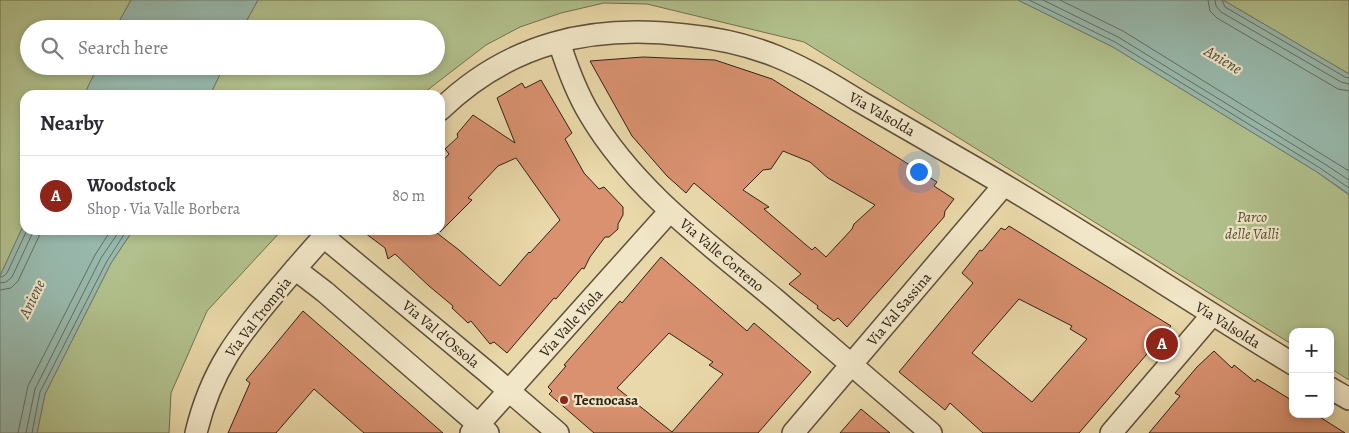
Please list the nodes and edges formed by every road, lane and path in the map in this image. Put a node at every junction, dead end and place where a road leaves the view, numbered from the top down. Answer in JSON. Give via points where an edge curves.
{"nodes":[{"id":1,"x":559,"y":42,"type":"junction"},
{"id":2,"x":445,"y":106,"type":"edge"},
{"id":3,"x":1004,"y":185,"type":"junction"},
{"id":4,"x":670,"y":212,"type":"junction"},
{"id":5,"x":325,"y":235,"type":"edge"},
{"id":6,"x":329,"y":235,"type":"edge"},
{"id":7,"x":295,"y":269,"type":"junction"},
{"id":8,"x":1212,"y":315,"type":"junction"},
{"id":9,"x":1289,"y":362,"type":"edge"},
{"id":10,"x":852,"y":365,"type":"junction"},
{"id":11,"x":1334,"y":390,"type":"edge"},
{"id":12,"x":510,"y":391,"type":"junction"},
{"id":13,"x":1349,"y":399,"type":"edge"},
{"id":14,"x":480,"y":430,"type":"edge"},
{"id":15,"x":196,"y":433,"type":"edge"},
{"id":16,"x":558,"y":433,"type":"edge"},
{"id":17,"x":793,"y":433,"type":"edge"},
{"id":18,"x":931,"y":433,"type":"edge"},
{"id":19,"x":1111,"y":433,"type":"edge"}],
"edges":[{"from":1,"to":2,"type":"street","name":"Via Valsolda","via":[[496,67]]},
{"from":1,"to":3,"type":"street","name":"Via Valsolda","via":[[596,33],[651,32],[719,40],[764,52],[812,73]]},
{"from":1,"to":4,"type":"street","name":"Via Valle Corteno","via":[[575,86],[598,128],[618,156]]},
{"from":3,"to":8,"type":"street","name":"Via Valsolda"},
{"from":3,"to":10,"type":"street","name":"Via Val Sassina"},
{"from":4,"to":10,"type":"street","name":"Via Valle Corteno"},
{"from":4,"to":12,"type":"street","name":"Via Valle Viola"},
{"from":5,"to":7,"type":"street","name":"Via Val Trompia"},
{"from":6,"to":12,"type":"street","name":"Via Val d'Ossola"},
{"from":7,"to":14,"type":"street"},
{"from":7,"to":15,"type":"street","name":"Via Val Trompia","via":[[229,351],[212,383]]},
{"from":8,"to":9,"type":"street","name":"Via Valsolda"},
{"from":8,"to":19,"type":"street"},
{"from":10,"to":17,"type":"street","name":"Via Val Sassina"},
{"from":10,"to":18,"type":"street","name":"Via Valle Corteno"},
{"from":11,"to":13,"type":"street"},
{"from":12,"to":14,"type":"street","name":"Via Valle Viola"},
{"from":12,"to":16,"type":"street","name":"Via Val d'Ossola"}]}
